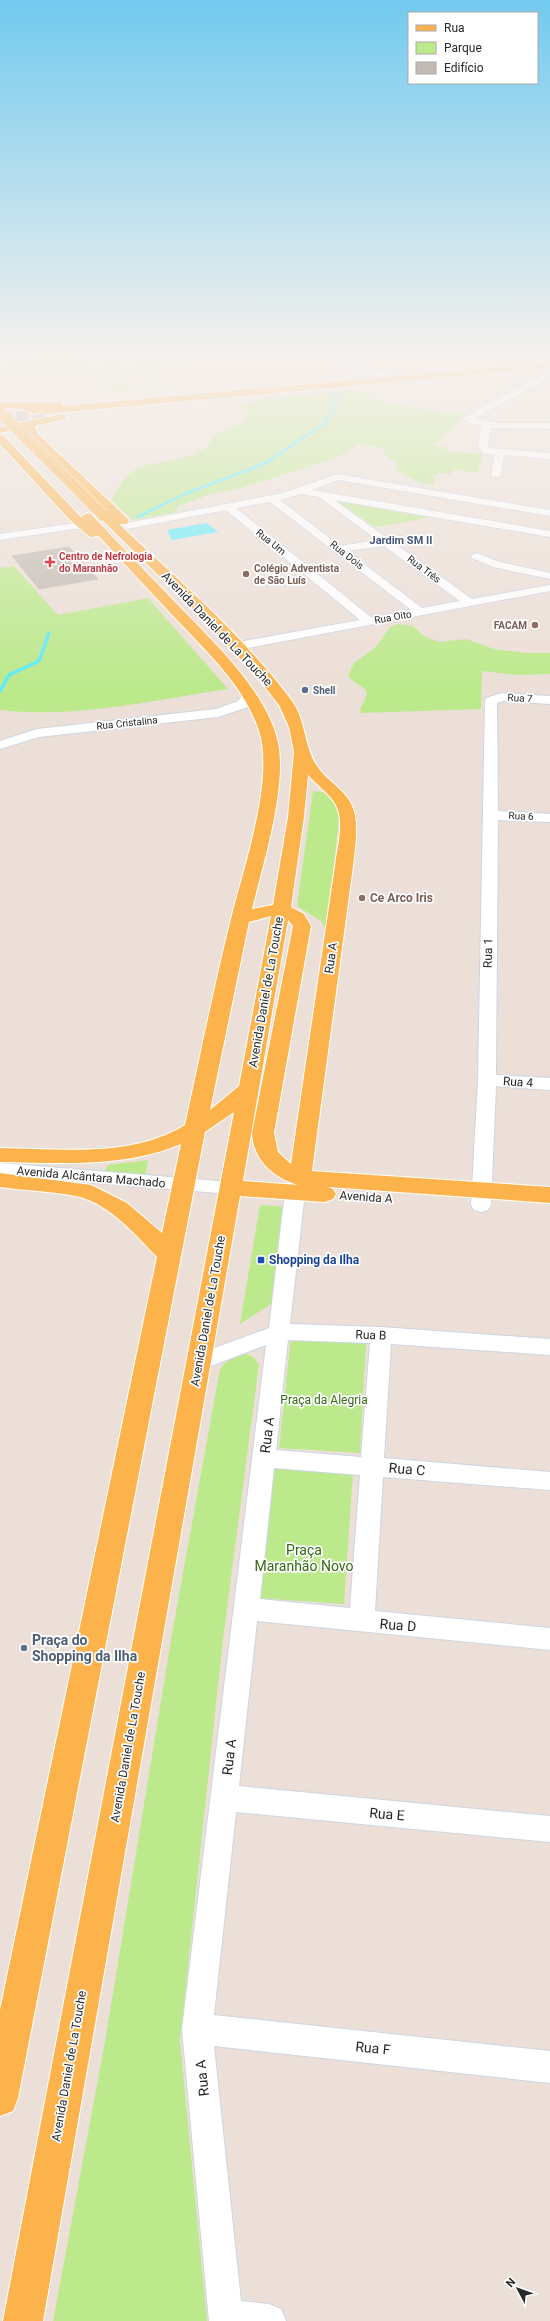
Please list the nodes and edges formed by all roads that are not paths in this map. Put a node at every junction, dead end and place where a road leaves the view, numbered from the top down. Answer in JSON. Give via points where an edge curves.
{"nodes":[{"id":1,"x":28,"y":465,"type":"edge"},
{"id":2,"x":35,"y":465,"type":"edge"},
{"id":3,"x":53,"y":465,"type":"edge"},
{"id":4,"x":65,"y":465,"type":"edge"},
{"id":5,"x":496,"y":465,"type":"edge"},
{"id":6,"x":496,"y":475,"type":"dead end"},
{"id":7,"x":302,"y":491,"type":"junction"},
{"id":8,"x":319,"y":493,"type":"junction"},
{"id":9,"x":272,"y":499,"type":"junction"},
{"id":10,"x":228,"y":507,"type":"junction"},
{"id":11,"x":547,"y":510,"type":"edge"},
{"id":12,"x":85,"y":521,"type":"junction"},
{"id":13,"x":127,"y":526,"type":"junction"},
{"id":14,"x":550,"y":534,"type":"edge"},
{"id":15,"x":0,"y":537,"type":"edge"},
{"id":16,"x":388,"y":542,"type":"junction"},
{"id":17,"x":340,"y":550,"type":"junction"},
{"id":18,"x":476,"y":556,"type":"dead end"},
{"id":19,"x":550,"y":576,"type":"edge"},
{"id":20,"x":176,"y":585,"type":"junction"},
{"id":21,"x":550,"y":588,"type":"edge"},
{"id":22,"x":470,"y":603,"type":"junction"},
{"id":23,"x":420,"y":612,"type":"junction"},
{"id":24,"x":370,"y":622,"type":"junction"},
{"id":25,"x":237,"y":646,"type":"junction"},
{"id":26,"x":249,"y":696,"type":"junction"},
{"id":27,"x":550,"y":700,"type":"edge"},
{"id":28,"x":491,"y":701,"type":"joint"},
{"id":29,"x":0,"y":745,"type":"edge"},
{"id":30,"x":302,"y":752,"type":"junction"},
{"id":31,"x":491,"y":815,"type":"junction"},
{"id":32,"x":550,"y":818,"type":"edge"},
{"id":33,"x":281,"y":911,"type":"junction"},
{"id":34,"x":240,"y":919,"type":"junction"},
{"id":35,"x":486,"y":1080,"type":"junction"},
{"id":36,"x":550,"y":1084,"type":"edge"},
{"id":37,"x":248,"y":1089,"type":"junction"},
{"id":38,"x":194,"y":1131,"type":"junction"},
{"id":39,"x":263,"y":1133,"type":"junction"},
{"id":40,"x":0,"y":1155,"type":"edge"},
{"id":41,"x":0,"y":1169,"type":"edge"},
{"id":42,"x":0,"y":1180,"type":"edge"},
{"id":43,"x":183,"y":1185,"type":"junction"},
{"id":44,"x":297,"y":1185,"type":"junction"},
{"id":45,"x":230,"y":1188,"type":"junction"},
{"id":46,"x":550,"y":1195,"type":"edge"},
{"id":47,"x":482,"y":1197,"type":"junction"},
{"id":48,"x":550,"y":1209,"type":"edge"},
{"id":49,"x":169,"y":1255,"type":"junction"},
{"id":50,"x":279,"y":1332,"type":"junction"},
{"id":51,"x":381,"y":1335,"type":"junction"},
{"id":52,"x":550,"y":1347,"type":"edge"},
{"id":53,"x":198,"y":1363,"type":"junction"},
{"id":54,"x":264,"y":1458,"type":"junction"},
{"id":55,"x":372,"y":1466,"type":"junction"},
{"id":56,"x":550,"y":1481,"type":"edge"},
{"id":57,"x":247,"y":1609,"type":"junction"},
{"id":58,"x":362,"y":1621,"type":"junction"},
{"id":59,"x":550,"y":1638,"type":"edge"},
{"id":60,"x":224,"y":1798,"type":"junction"},
{"id":61,"x":550,"y":1829,"type":"edge"},
{"id":62,"x":197,"y":2029,"type":"junction"},
{"id":63,"x":550,"y":2066,"type":"edge"},
{"id":64,"x":0,"y":2098,"type":"edge"},
{"id":65,"x":226,"y":2318,"type":"edge"},
{"id":66,"x":23,"y":2321,"type":"edge"},
{"id":67,"x":269,"y":2321,"type":"edge"}],
"edges":[{"from":1,"to":12,"type":"main road"},
{"from":2,"to":12,"type":"main road","name":"Avenida Daniel de La Touche"},
{"from":3,"to":20,"type":"main road","name":"Avenida Daniel de La Touche","bridge":true},
{"from":4,"to":13,"type":"main road"},
{"from":5,"to":6,"type":"street"},
{"from":7,"to":8,"type":"street"},
{"from":7,"to":9,"type":"street"},
{"from":7,"to":11,"type":"street","via":[[337,477]]},
{"from":8,"to":14,"type":"street"},
{"from":8,"to":16,"type":"street","name":"Rua Três"},
{"from":9,"to":10,"type":"street"},
{"from":9,"to":17,"type":"street","name":"Rua Dois"},
{"from":10,"to":13,"type":"street"},
{"from":10,"to":24,"type":"street","name":"Rua Um"},
{"from":12,"to":15,"type":"street"},
{"from":12,"to":26,"type":"main road","name":"Avenida Daniel de La Touche","via":[[129,563],[229,668]]},
{"from":13,"to":20,"type":"main road"},
{"from":16,"to":17,"type":"street"},
{"from":16,"to":22,"type":"street","name":"Rua Três"},
{"from":17,"to":23,"type":"street","name":"Rua Dois"},
{"from":18,"to":19,"type":"street","via":[[497,565]]},
{"from":20,"to":25,"type":"main road","name":"Avenida Daniel de La Touche"},
{"from":21,"to":22,"type":"street","name":"Rua Oito"},
{"from":22,"to":23,"type":"street","name":"Rua Oito"},
{"from":23,"to":24,"type":"street","name":"Rua Oito"},
{"from":24,"to":25,"type":"street","name":"Rua Oito"},
{"from":25,"to":30,"type":"main road","name":"Avenida Daniel de La Touche","via":[[286,704],[297,727]]},
{"from":26,"to":29,"type":"street","name":"Rua Cristalina","via":[[243,704],[218,713],[37,733]]},
{"from":26,"to":34,"type":"main road","name":"Avenida Daniel de La Touche","via":[[267,731],[271,765],[261,840]]},
{"from":27,"to":28,"type":"street","name":"Rua 7","via":[[502,697]]},
{"from":28,"to":31,"type":"street","name":"Rua 1"},
{"from":30,"to":33,"type":"main road","name":"Avenida Daniel de La Touche","via":[[296,817]]},
{"from":30,"to":44,"type":"main road","name":"Rua A","via":[[310,768],[340,800],[348,816],[348,823],[344,866]]},
{"from":31,"to":32,"type":"street","name":"Rua 6"},
{"from":31,"to":35,"type":"street","name":"Rua 1"},
{"from":33,"to":34,"type":"main road","via":[[262,911]]},
{"from":33,"to":37,"type":"main road","name":"Avenida Daniel de La Touche"},
{"from":33,"to":39,"type":"main road","via":[[297,917],[302,926]]},
{"from":34,"to":38,"type":"main road","name":"Avenida Daniel de La Touche"},
{"from":35,"to":36,"type":"street","name":"Rua 4"},
{"from":35,"to":47,"type":"street","name":"Rua 1"},
{"from":37,"to":38,"type":"main road","via":[[226,1110]]},
{"from":37,"to":45,"type":"main road","name":"Avenida Daniel de La Touche"},
{"from":38,"to":40,"type":"main road","via":[[159,1146],[123,1153],[76,1156]]},
{"from":38,"to":43,"type":"main road","name":"Avenida Daniel de La Touche"},
{"from":39,"to":44,"type":"main road","via":[[263,1144],[269,1157]]},
{"from":39,"to":45,"type":"main road"},
{"from":41,"to":43,"type":"street","name":"Avenida Alcântara Machado"},
{"from":42,"to":49,"type":"main road","via":[[83,1190],[94,1194],[125,1212]]},
{"from":43,"to":45,"type":"street","name":"Avenida A"},
{"from":43,"to":49,"type":"main road","name":"Avenida Daniel de La Touche"},
{"from":44,"to":45,"type":"main road","name":"Avenida A"},
{"from":44,"to":47,"type":"main road","name":"Avenida A"},
{"from":44,"to":50,"type":"street","name":"Rua A"},
{"from":45,"to":53,"type":"main road","name":"Avenida Daniel de La Touche"},
{"from":46,"to":47,"type":"main road","name":"Avenida A"},
{"from":47,"to":48,"type":"main road","name":"Avenida A"},
{"from":49,"to":64,"type":"main road","name":"Avenida Daniel de La Touche"},
{"from":50,"to":51,"type":"street","name":"Rua B"},
{"from":50,"to":53,"type":"street","name":"Rua B"},
{"from":50,"to":54,"type":"street","name":"Rua A"},
{"from":51,"to":52,"type":"street","name":"Rua B"},
{"from":51,"to":55,"type":"street"},
{"from":53,"to":66,"type":"main road","name":"Avenida Daniel de La Touche"},
{"from":54,"to":55,"type":"street","name":"Rua C"},
{"from":54,"to":57,"type":"street","name":"Rua A"},
{"from":55,"to":56,"type":"street","name":"Rua C"},
{"from":55,"to":58,"type":"street"},
{"from":57,"to":58,"type":"street","name":"Rua D"},
{"from":57,"to":60,"type":"street","name":"Rua A"},
{"from":58,"to":59,"type":"street","name":"Rua D"},
{"from":60,"to":61,"type":"street","name":"Rua E"},
{"from":60,"to":62,"type":"street","name":"Rua A"},
{"from":62,"to":63,"type":"street","name":"Rua F"},
{"from":62,"to":65,"type":"street","name":"Rua A"},
{"from":65,"to":67,"type":"street"}]}
